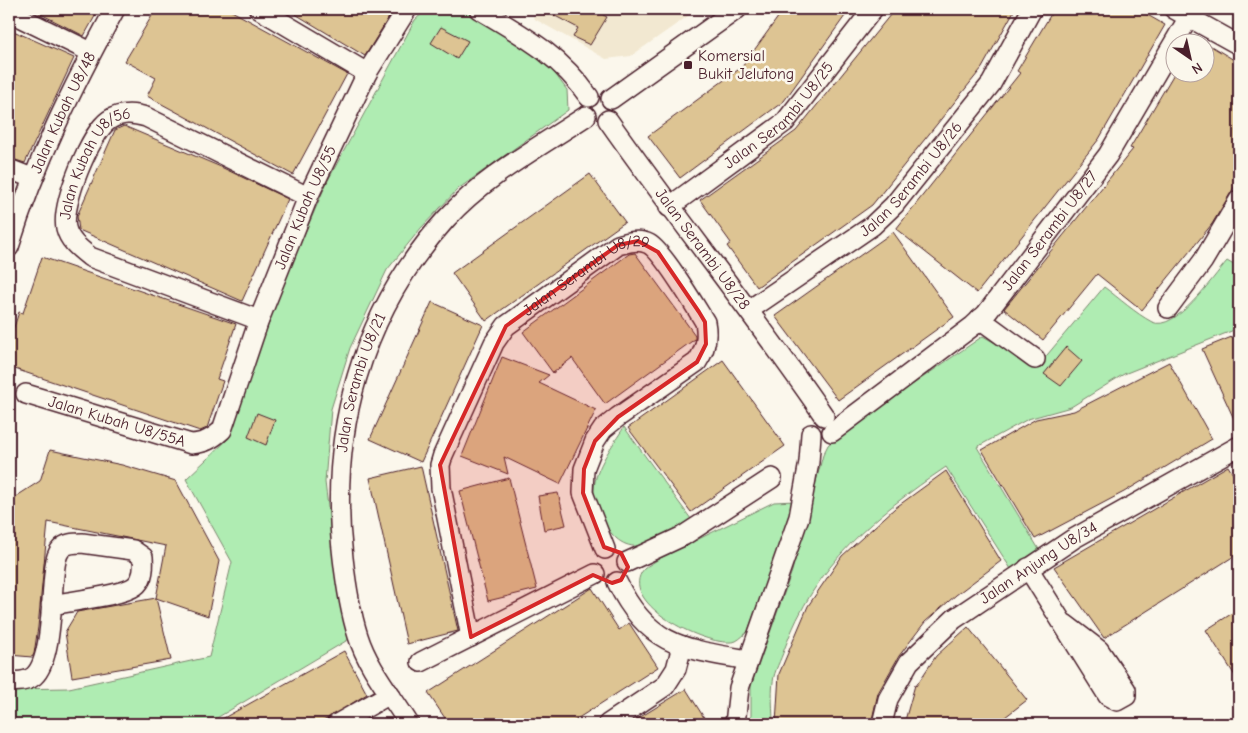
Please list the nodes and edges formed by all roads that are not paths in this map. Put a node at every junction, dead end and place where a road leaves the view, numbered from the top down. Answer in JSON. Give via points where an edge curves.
{"nodes":[{"id":1,"x":115,"y":9,"type":"edge"},
{"id":2,"x":258,"y":9,"type":"edge"},
{"id":3,"x":407,"y":9,"type":"edge"},
{"id":4,"x":479,"y":9,"type":"edge"},
{"id":5,"x":737,"y":9,"type":"edge"},
{"id":6,"x":873,"y":9,"type":"edge"},
{"id":7,"x":1032,"y":9,"type":"edge"},
{"id":8,"x":9,"y":12,"type":"edge"},
{"id":9,"x":1181,"y":13,"type":"edge"},
{"id":10,"x":1239,"y":45,"type":"edge"},
{"id":11,"x":91,"y":52,"type":"junction"},
{"id":12,"x":367,"y":73,"type":"junction"},
{"id":13,"x":589,"y":97,"type":"junction"},
{"id":14,"x":611,"y":99,"type":"junction"},
{"id":15,"x":586,"y":116,"type":"junction"},
{"id":16,"x":608,"y":120,"type":"junction"},
{"id":17,"x":9,"y":169,"type":"edge"},
{"id":18,"x":32,"y":178,"type":"junction"},
{"id":19,"x":308,"y":197,"type":"junction"},
{"id":20,"x":1239,"y":200,"type":"edge"},
{"id":21,"x":668,"y":207,"type":"junction"},
{"id":22,"x":9,"y":247,"type":"edge"},
{"id":23,"x":1168,"y":308,"type":"dead end"},
{"id":24,"x":749,"y":310,"type":"junction"},
{"id":25,"x":980,"y":319,"type":"junction"},
{"id":26,"x":259,"y":320,"type":"junction"},
{"id":27,"x":1035,"y":359,"type":"dead end"},
{"id":28,"x":26,"y":394,"type":"dead end"},
{"id":29,"x":228,"y":418,"type":"joint"},
{"id":30,"x":821,"y":427,"type":"junction"},
{"id":31,"x":1237,"y":452,"type":"edge"},
{"id":32,"x":772,"y":478,"type":"dead end"},
{"id":33,"x":605,"y":549,"type":"junction"},
{"id":34,"x":627,"y":562,"type":"junction"},
{"id":35,"x":1028,"y":568,"type":"junction"},
{"id":36,"x":595,"y":574,"type":"junction"},
{"id":37,"x":617,"y":582,"type":"junction"},
{"id":38,"x":51,"y":604,"type":"junction"},
{"id":39,"x":1065,"y":624,"type":"dead end"},
{"id":40,"x":471,"y":637,"type":"junction"},
{"id":41,"x":682,"y":646,"type":"junction"},
{"id":42,"x":748,"y":660,"type":"junction"},
{"id":43,"x":422,"y":662,"type":"dead end"},
{"id":44,"x":9,"y":681,"type":"edge"},
{"id":45,"x":390,"y":694,"type":"junction"},
{"id":46,"x":337,"y":724,"type":"edge"},
{"id":47,"x":409,"y":724,"type":"edge"},
{"id":48,"x":608,"y":724,"type":"edge"},
{"id":49,"x":735,"y":724,"type":"edge"},
{"id":50,"x":882,"y":724,"type":"edge"}],
"edges":[{"from":1,"to":11,"type":"street","name":"Jalan Kubah U8/48"},
{"from":2,"to":12,"type":"street"},
{"from":3,"to":12,"type":"street","name":"Jalan Kubah U8/55"},
{"from":4,"to":13,"type":"street","via":[[549,53]]},
{"from":5,"to":14,"type":"street"},
{"from":6,"to":21,"type":"street","name":"Jalan Serambi U8/25","via":[[785,122]]},
{"from":7,"to":24,"type":"street","name":"Jalan Serambi U8/26","via":[[991,84],[889,211]]},
{"from":8,"to":11,"type":"street"},
{"from":9,"to":10,"type":"street"},
{"from":9,"to":25,"type":"street","name":"Jalan Serambi U8/27","via":[[1108,155]]},
{"from":11,"to":18,"type":"street","name":"Jalan Kubah U8/48"},
{"from":12,"to":19,"type":"street","name":"Jalan Kubah U8/55"},
{"from":13,"to":14,"type":"street","via":[[603,93]]},
{"from":13,"to":15,"type":"street","via":[[584,106]]},
{"from":14,"to":16,"type":"street","via":[[614,108]]},
{"from":15,"to":16,"type":"street","via":[[598,123]]},
{"from":15,"to":45,"type":"street","name":"Jalan Serambi U8/21","via":[[497,174],[447,218],[396,288],[380,317],[354,384],[340,463],[341,541],[348,596],[358,638]]},
{"from":16,"to":21,"type":"street","name":"Jalan Serambi U8/28"},
{"from":17,"to":18,"type":"street"},
{"from":18,"to":22,"type":"street","name":"Jalan Kubah U8/48"},
{"from":19,"to":26,"type":"street","name":"Jalan Kubah U8/55"},
{"from":19,"to":26,"type":"street","name":"Jalan Kubah U8/56","via":[[134,113],[110,119],[92,140],[66,215],[66,228],[78,248],[90,257]]},
{"from":20,"to":23,"type":"street","via":[[1203,261]]},
{"from":21,"to":24,"type":"street","name":"Jalan Serambi U8/28"},
{"from":24,"to":30,"type":"street","name":"Jalan Serambi U8/28","via":[[798,378]]},
{"from":25,"to":27,"type":"street"},
{"from":25,"to":30,"type":"street","name":"Jalan Serambi U8/27","via":[[866,406]]},
{"from":26,"to":29,"type":"street","name":"Jalan Kubah U8/55"},
{"from":28,"to":29,"type":"street","name":"Jalan Kubah U8/55A","via":[[191,444],[214,438]]},
{"from":30,"to":42,"type":"street","via":[[809,462],[799,517]]},
{"from":31,"to":35,"type":"street","name":"Jalan Anjung U8/34","via":[[1073,539]]},
{"from":32,"to":34,"type":"street","via":[[683,536]]},
{"from":33,"to":34,"type":"street","via":[[621,552]]},
{"from":33,"to":36,"type":"street","via":[[594,559]]},
{"from":33,"to":40,"type":"street","name":"Jalan Serambi U8/29","via":[[583,493],[584,469],[595,442],[603,429],[618,417],[697,362],[707,333],[705,322],[658,252],[638,241],[618,245],[506,326],[494,343],[444,455],[440,465],[441,488]]},
{"from":34,"to":37,"type":"street","via":[[624,576]]},
{"from":35,"to":39,"type":"street"},
{"from":35,"to":50,"type":"street","name":"Jalan Anjung U8/34","via":[[954,619],[914,657],[888,699]]},
{"from":36,"to":37,"type":"street","via":[[607,583]]},
{"from":36,"to":40,"type":"street"},
{"from":37,"to":41,"type":"street","via":[[626,601],[644,623],[668,641]]},
{"from":38,"to":38,"type":"street","via":[[57,556],[67,544],[133,550],[143,557],[140,579],[130,589]]},
{"from":38,"to":44,"type":"street","via":[[41,668],[25,681]]},
{"from":40,"to":43,"type":"street"},
{"from":41,"to":42,"type":"street"},
{"from":41,"to":48,"type":"street","via":[[676,669],[665,686]]},
{"from":42,"to":49,"type":"street","via":[[739,688]]},
{"from":45,"to":46,"type":"street"},
{"from":45,"to":47,"type":"street","name":"Jalan Serambi U8/21"}]}
